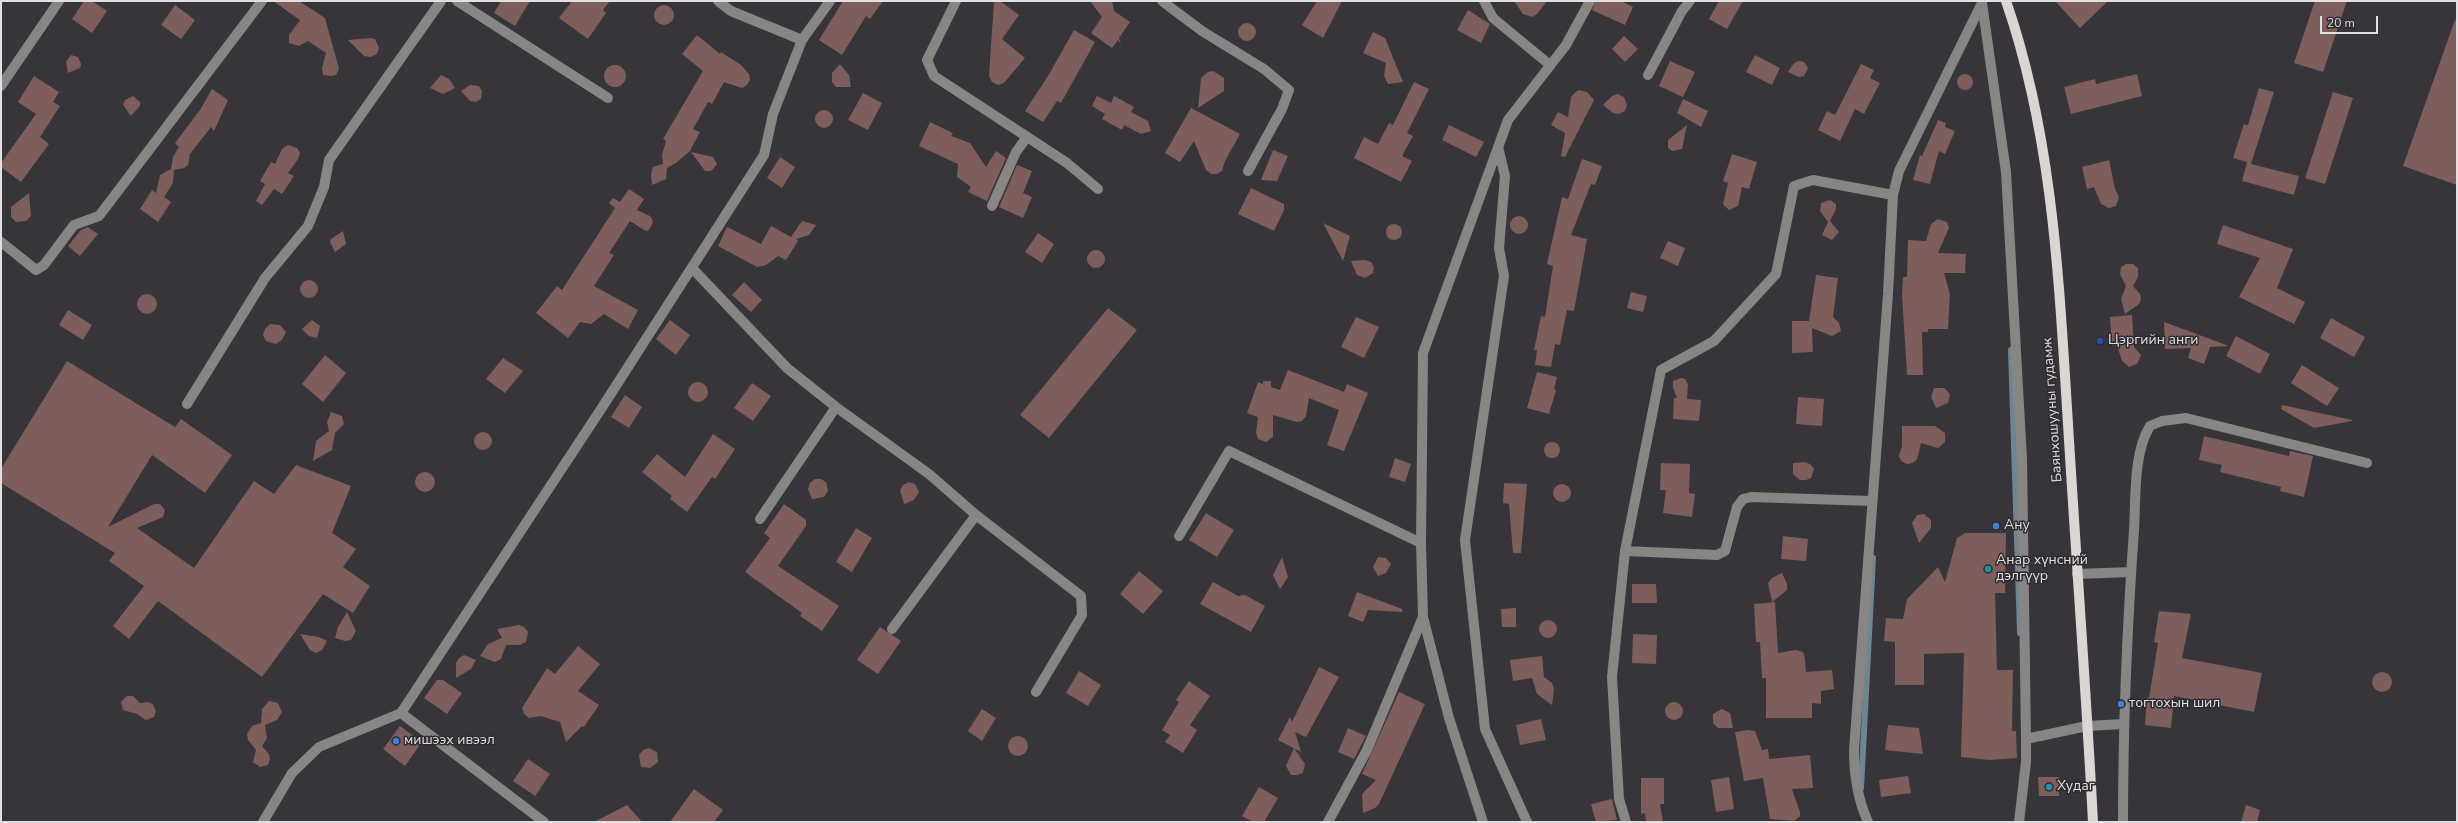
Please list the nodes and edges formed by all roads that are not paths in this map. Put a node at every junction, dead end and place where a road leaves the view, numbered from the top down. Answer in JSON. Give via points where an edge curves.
{"nodes":[{"id":1,"x":59,"y":1,"type":"edge"},
{"id":2,"x":262,"y":1,"type":"edge"},
{"id":3,"x":441,"y":1,"type":"edge"},
{"id":4,"x":457,"y":1,"type":"edge"},
{"id":5,"x":718,"y":1,"type":"edge"},
{"id":6,"x":830,"y":1,"type":"edge"},
{"id":7,"x":956,"y":1,"type":"edge"},
{"id":8,"x":1162,"y":1,"type":"edge"},
{"id":9,"x":1484,"y":1,"type":"edge"},
{"id":10,"x":1590,"y":1,"type":"edge"},
{"id":11,"x":1690,"y":1,"type":"edge"},
{"id":12,"x":2006,"y":1,"type":"edge"},
{"id":13,"x":1982,"y":3,"type":"edge"},
{"id":14,"x":802,"y":40,"type":"junction"},
{"id":15,"x":1550,"y":65,"type":"junction"},
{"id":16,"x":1648,"y":75,"type":"dead end"},
{"id":17,"x":1,"y":86,"type":"edge"},
{"id":18,"x":608,"y":98,"type":"dead end"},
{"id":19,"x":1027,"y":137,"type":"junction"},
{"id":20,"x":1498,"y":147,"type":"junction"},
{"id":21,"x":1248,"y":171,"type":"dead end"},
{"id":22,"x":1098,"y":189,"type":"dead end"},
{"id":23,"x":1893,"y":195,"type":"junction"},
{"id":24,"x":992,"y":206,"type":"dead end"},
{"id":25,"x":1,"y":242,"type":"edge"},
{"id":26,"x":692,"y":268,"type":"junction"},
{"id":27,"x":186,"y":404,"type":"dead end"},
{"id":28,"x":836,"y":407,"type":"junction"},
{"id":29,"x":2368,"y":463,"type":"dead end"},
{"id":30,"x":1871,"y":501,"type":"junction"},
{"id":31,"x":976,"y":515,"type":"junction"},
{"id":32,"x":760,"y":518,"type":"dead end"},
{"id":33,"x":1179,"y":536,"type":"dead end"},
{"id":34,"x":1421,"y":543,"type":"junction"},
{"id":35,"x":1625,"y":551,"type":"junction"},
{"id":36,"x":2131,"y":572,"type":"junction"},
{"id":37,"x":2077,"y":574,"type":"junction"},
{"id":38,"x":1423,"y":617,"type":"junction"},
{"id":39,"x":892,"y":629,"type":"dead end"},
{"id":40,"x":1036,"y":692,"type":"dead end"},
{"id":41,"x":401,"y":713,"type":"junction"},
{"id":42,"x":2123,"y":724,"type":"junction"},
{"id":43,"x":2087,"y":726,"type":"junction"},
{"id":44,"x":2026,"y":739,"type":"junction"},
{"id":45,"x":263,"y":822,"type":"edge"},
{"id":46,"x":544,"y":822,"type":"edge"},
{"id":47,"x":1328,"y":822,"type":"edge"},
{"id":48,"x":1483,"y":822,"type":"edge"},
{"id":49,"x":1527,"y":822,"type":"edge"},
{"id":50,"x":1626,"y":822,"type":"edge"},
{"id":51,"x":1868,"y":822,"type":"edge"},
{"id":52,"x":2019,"y":822,"type":"edge"},
{"id":53,"x":2093,"y":822,"type":"edge"},
{"id":54,"x":2123,"y":822,"type":"edge"}],
"edges":[{"from":1,"to":17,"type":"street"},
{"from":2,"to":25,"type":"street","via":[[100,216],[74,225],[44,265],[36,270]]},
{"from":3,"to":27,"type":"street","via":[[329,160],[324,187],[308,226],[265,278]]},
{"from":4,"to":18,"type":"street"},
{"from":5,"to":14,"type":"street","via":[[731,11]]},
{"from":6,"to":14,"type":"street"},
{"from":7,"to":19,"type":"street","via":[[927,60],[934,76]]},
{"from":8,"to":21,"type":"street","via":[[1202,31],[1264,69],[1289,90],[1282,109]]},
{"from":9,"to":15,"type":"street","via":[[1493,18]]},
{"from":10,"to":15,"type":"street","via":[[1566,45]]},
{"from":11,"to":16,"type":"street","via":[[1682,11]]},
{"from":12,"to":37,"type":"main road","name":"Баянхошууны гудамж","via":[[2020,42],[2040,132],[2058,268]]},
{"from":13,"to":23,"type":"street","via":[[1898,171]]},
{"from":13,"to":44,"type":"street","via":[[2006,172],[2022,459]]},
{"from":14,"to":26,"type":"street","via":[[773,114],[764,156]]},
{"from":15,"to":20,"type":"street","via":[[1508,120]]},
{"from":19,"to":22,"type":"street","via":[[1067,163]]},
{"from":19,"to":24,"type":"street","via":[[1016,152]]},
{"from":20,"to":34,"type":"street","via":[[1423,353]]},
{"from":20,"to":49,"type":"street","via":[[1505,176],[1499,248],[1504,276],[1465,540],[1485,729]]},
{"from":23,"to":30,"type":"street","via":[[1888,294]]},
{"from":23,"to":35,"type":"street","via":[[1813,180],[1794,186],[1776,274],[1714,341],[1661,370]]},
{"from":26,"to":28,"type":"street","via":[[787,368]]},
{"from":26,"to":41,"type":"street"},
{"from":28,"to":31,"type":"street","via":[[929,474]]},
{"from":28,"to":32,"type":"street"},
{"from":29,"to":36,"type":"street","via":[[2186,418],[2162,421],[2150,426],[2140,450]]},
{"from":30,"to":35,"type":"street","via":[[1751,497],[1743,499],[1737,507],[1725,551],[1716,555]]},
{"from":30,"to":51,"type":"street","via":[[1854,772],[1860,804]]},
{"from":31,"to":39,"type":"street"},
{"from":31,"to":40,"type":"street","via":[[1081,596],[1082,615]]},
{"from":33,"to":34,"type":"street","via":[[1229,452]]},
{"from":34,"to":38,"type":"street"},
{"from":35,"to":50,"type":"street","via":[[1612,677],[1619,799]]},
{"from":36,"to":37,"type":"street"},
{"from":36,"to":42,"type":"street"},
{"from":37,"to":43,"type":"main road","name":"Баянхошууны гудамж"},
{"from":38,"to":47,"type":"street","via":[[1367,750]]},
{"from":38,"to":48,"type":"street","via":[[1449,718]]},
{"from":41,"to":45,"type":"street","via":[[319,747],[292,773]]},
{"from":41,"to":46,"type":"street"},
{"from":42,"to":43,"type":"street"},
{"from":42,"to":54,"type":"street"},
{"from":43,"to":44,"type":"street"},
{"from":43,"to":53,"type":"main road","name":"Баянхошууны гудамж"},
{"from":44,"to":52,"type":"street"}]}
